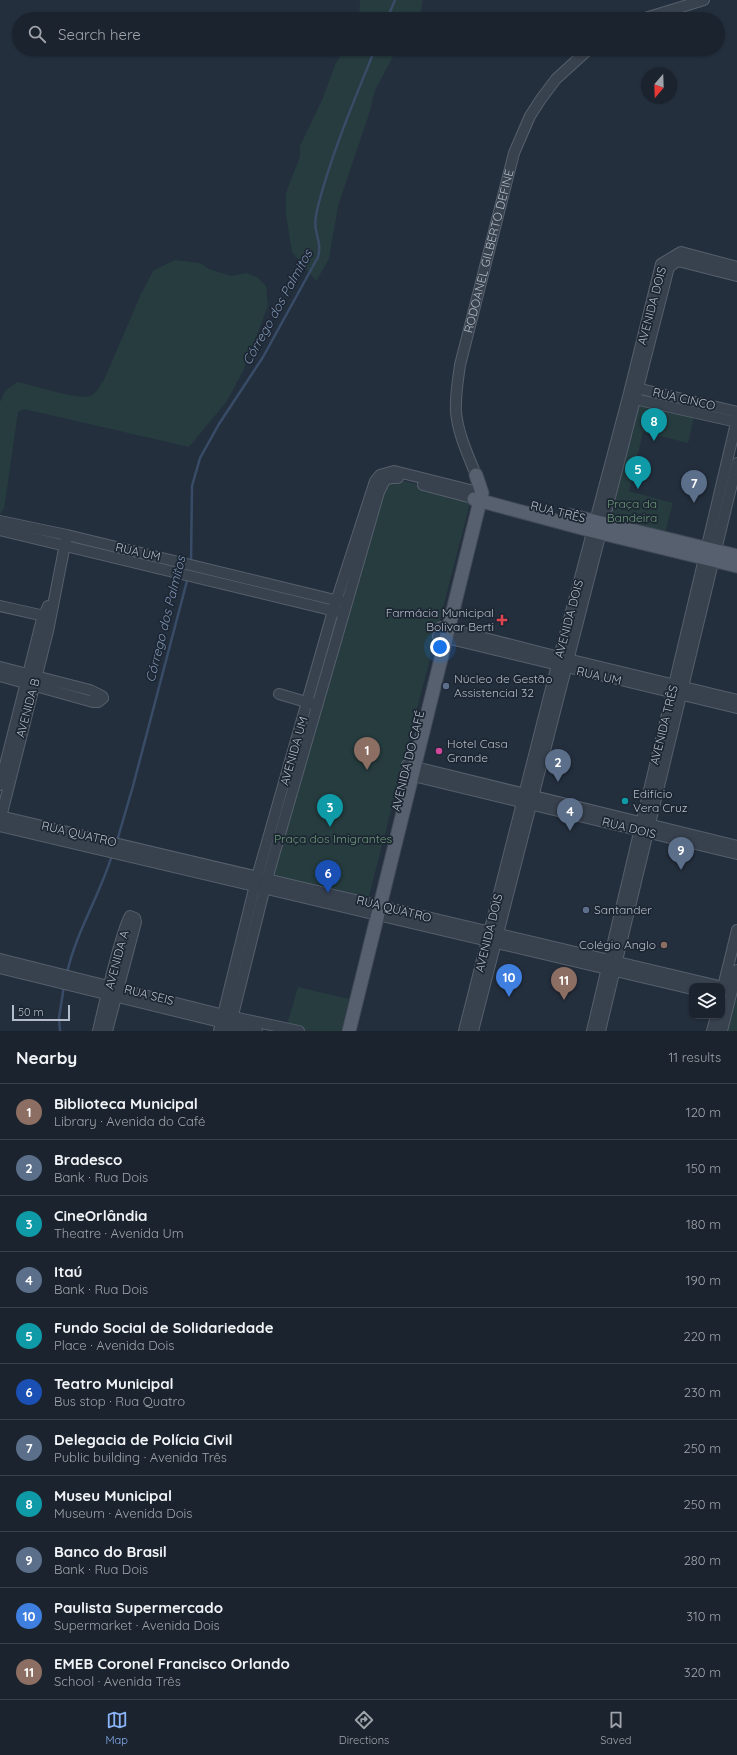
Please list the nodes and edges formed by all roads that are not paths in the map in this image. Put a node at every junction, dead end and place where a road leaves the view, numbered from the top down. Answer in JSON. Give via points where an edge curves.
{"nodes":[{"id":1,"x":704,"y":0,"type":"edge"},
{"id":2,"x":665,"y":12,"type":"edge"},
{"id":3,"x":581,"y":56,"type":"edge"},
{"id":4,"x":735,"y":271,"type":"edge"},
{"id":5,"x":634,"y":387,"type":"junction"},
{"id":6,"x":632,"y":398,"type":"junction"},
{"id":7,"x":737,"y":412,"type":"edge"},
{"id":8,"x":737,"y":421,"type":"edge"},
{"id":9,"x":737,"y":464,"type":"edge"},
{"id":10,"x":476,"y":476,"type":"joint"},
{"id":11,"x":383,"y":478,"type":"joint"},
{"id":12,"x":477,"y":496,"type":"junction"},
{"id":13,"x":0,"y":521,"type":"edge"},
{"id":14,"x":598,"y":527,"type":"junction"},
{"id":15,"x":0,"y":530,"type":"edge"},
{"id":16,"x":66,"y":540,"type":"junction"},
{"id":17,"x":710,"y":554,"type":"junction"},
{"id":18,"x":737,"y":556,"type":"edge"},
{"id":19,"x":737,"y":566,"type":"edge"},
{"id":20,"x":0,"y":606,"type":"edge"},
{"id":21,"x":340,"y":607,"type":"junction"},
{"id":22,"x":47,"y":617,"type":"junction"},
{"id":23,"x":444,"y":633,"type":"junction"},
{"id":24,"x":563,"y":663,"type":"junction"},
{"id":25,"x":0,"y":667,"type":"edge"},
{"id":26,"x":0,"y":676,"type":"edge"},
{"id":27,"x":31,"y":679,"type":"junction"},
{"id":28,"x":678,"y":689,"type":"junction"},
{"id":29,"x":279,"y":694,"type":"dead end"},
{"id":30,"x":737,"y":700,"type":"edge"},
{"id":31,"x":307,"y":703,"type":"junction"},
{"id":32,"x":317,"y":705,"type":"junction"},
{"id":33,"x":737,"y":708,"type":"edge"},
{"id":34,"x":410,"y":771,"type":"junction"},
{"id":35,"x":0,"y":785,"type":"edge"},
{"id":36,"x":527,"y":800,"type":"junction"},
{"id":37,"x":0,"y":820,"type":"edge"},
{"id":38,"x":644,"y":828,"type":"junction"},
{"id":39,"x":737,"y":846,"type":"edge"},
{"id":40,"x":737,"y":854,"type":"edge"},
{"id":41,"x":261,"y":882,"type":"junction"},
{"id":42,"x":376,"y":910,"type":"junction"},
{"id":43,"x":737,"y":930,"type":"edge"},
{"id":44,"x":492,"y":938,"type":"junction"},
{"id":45,"x":0,"y":959,"type":"edge"},
{"id":46,"x":612,"y":965,"type":"junction"},
{"id":47,"x":0,"y":968,"type":"edge"},
{"id":48,"x":737,"y":970,"type":"edge"},
{"id":49,"x":56,"y":977,"type":"junction"},
{"id":50,"x":689,"y":988,"type":"edge"},
{"id":51,"x":113,"y":991,"type":"junction"},
{"id":52,"x":727,"y":992,"type":"edge"},
{"id":53,"x":715,"y":1019,"type":"edge"},
{"id":54,"x":226,"y":1024,"type":"edge"},
{"id":55,"x":98,"y":1031,"type":"edge"},
{"id":56,"x":107,"y":1031,"type":"edge"},
{"id":57,"x":258,"y":1031,"type":"edge"},
{"id":58,"x":298,"y":1031,"type":"edge"},
{"id":59,"x":342,"y":1031,"type":"edge"},
{"id":60,"x":349,"y":1031,"type":"edge"},
{"id":61,"x":464,"y":1031,"type":"edge"},
{"id":62,"x":473,"y":1031,"type":"edge"},
{"id":63,"x":592,"y":1031,"type":"edge"},
{"id":64,"x":600,"y":1031,"type":"edge"},
{"id":65,"x":712,"y":1031,"type":"edge"},
{"id":66,"x":722,"y":1031,"type":"edge"}],
"edges":[{"from":1,"to":2,"type":"street"},
{"from":3,"to":10,"type":"street","name":"RODOANEL GILBERTO DEFINE","via":[[556,79],[541,99],[522,133],[508,171],[457,384],[458,425]]},
{"from":4,"to":5,"type":"street","name":"AVENIDA DOIS","via":[[704,263],[681,252],[672,261]]},
{"from":5,"to":6,"type":"street","name":"AVENIDA DOIS"},
{"from":5,"to":7,"type":"street","name":"RUA CINCO"},
{"from":6,"to":8,"type":"street","name":"RUA CINCO"},
{"from":6,"to":14,"type":"street","name":"AVENIDA DOIS"},
{"from":8,"to":17,"type":"street","name":"AVENIDA TRÊS"},
{"from":9,"to":17,"type":"street","name":"AVENIDA TRÊS"},
{"from":10,"to":12,"type":"main road","name":"RODOANEL GILBERTO DEFINE"},
{"from":11,"to":12,"type":"street","name":"RUA TRÊS","via":[[394,471]]},
{"from":11,"to":21,"type":"street","name":"AVENIDA UM"},
{"from":12,"to":14,"type":"main road","name":"RUA TRÊS"},
{"from":12,"to":23,"type":"main road","name":"AVENIDA DO CAFÉ"},
{"from":13,"to":16,"type":"street","name":"RUA UM"},
{"from":14,"to":17,"type":"main road","name":"RUA TRÊS"},
{"from":14,"to":24,"type":"street","name":"AVENIDA DOIS"},
{"from":15,"to":16,"type":"street","name":"RUA UM"},
{"from":16,"to":21,"type":"street","name":"RUA UM"},
{"from":16,"to":22,"type":"street","name":"AVENIDA B"},
{"from":17,"to":18,"type":"main road","name":"RUA TRÊS"},
{"from":17,"to":19,"type":"main road","name":"RUA TRÊS"},
{"from":17,"to":28,"type":"street","name":"AVENIDA TRÊS"},
{"from":20,"to":22,"type":"street"},
{"from":21,"to":31,"type":"street","name":"AVENIDA UM"},
{"from":21,"to":32,"type":"street","name":"AVENIDA UM"},
{"from":22,"to":27,"type":"street","name":"AVENIDA B"},
{"from":23,"to":24,"type":"street","name":"RUA UM"},
{"from":23,"to":34,"type":"main road","name":"AVENIDA DO CAFÉ"},
{"from":24,"to":28,"type":"street","name":"RUA UM"},
{"from":24,"to":36,"type":"street","name":"AVENIDA DOIS"},
{"from":25,"to":27,"type":"street"},
{"from":26,"to":27,"type":"street"},
{"from":27,"to":27,"type":"street","via":[[93,702],[103,698],[90,690]]},
{"from":27,"to":35,"type":"street","name":"AVENIDA B"},
{"from":27,"to":37,"type":"street","name":"AVENIDA B"},
{"from":28,"to":30,"type":"street","name":"RUA UM"},
{"from":28,"to":33,"type":"street","name":"RUA UM"},
{"from":28,"to":38,"type":"street","name":"AVENIDA TRÊS"},
{"from":29,"to":31,"type":"street"},
{"from":31,"to":32,"type":"street"},
{"from":31,"to":41,"type":"street","name":"AVENIDA UM"},
{"from":32,"to":41,"type":"street","name":"AVENIDA UM"},
{"from":34,"to":36,"type":"street","name":"RUA DOIS"},
{"from":34,"to":42,"type":"main road","name":"AVENIDA DO CAFÉ"},
{"from":36,"to":38,"type":"street","name":"RUA DOIS"},
{"from":36,"to":44,"type":"street","name":"AVENIDA DOIS"},
{"from":37,"to":41,"type":"street","name":"RUA QUATRO"},
{"from":38,"to":39,"type":"street","name":"RUA DOIS"},
{"from":38,"to":40,"type":"street","name":"RUA DOIS"},
{"from":38,"to":46,"type":"street","name":"AVENIDA TRÊS"},
{"from":41,"to":42,"type":"street","name":"RUA QUATRO"},
{"from":41,"to":54,"type":"street","name":"AVENIDA UM"},
{"from":42,"to":44,"type":"street","name":"RUA QUATRO"},
{"from":42,"to":59,"type":"main road","name":"AVENIDA DO CAFÉ"},
{"from":42,"to":60,"type":"main road","name":"AVENIDA DO CAFÉ"},
{"from":43,"to":52,"type":"street"},
{"from":44,"to":46,"type":"street","name":"RUA QUATRO"},
{"from":44,"to":61,"type":"street","name":"AVENIDA DOIS"},
{"from":44,"to":62,"type":"street","name":"AVENIDA DOIS"},
{"from":45,"to":49,"type":"street","name":"RUA SEIS"},
{"from":46,"to":50,"type":"street","name":"RUA QUATRO"},
{"from":46,"to":52,"type":"street","name":"RUA QUATRO"},
{"from":46,"to":63,"type":"street","name":"AVENIDA TRÊS"},
{"from":46,"to":64,"type":"street","name":"AVENIDA TRÊS"},
{"from":47,"to":49,"type":"street","name":"RUA SEIS"},
{"from":48,"to":52,"type":"street"},
{"from":49,"to":51,"type":"street","name":"RUA SEIS"},
{"from":51,"to":51,"type":"street","name":"AVENIDA A","via":[[136,920],[130,916],[127,919]]},
{"from":51,"to":54,"type":"street","name":"RUA SEIS"},
{"from":51,"to":55,"type":"street","name":"AVENIDA A"},
{"from":51,"to":56,"type":"street","name":"AVENIDA A"},
{"from":52,"to":66,"type":"street"},
{"from":53,"to":65,"type":"street"},
{"from":54,"to":57,"type":"street","name":"RUA SEIS"},
{"from":54,"to":58,"type":"street","name":"RUA SEIS"}]}
